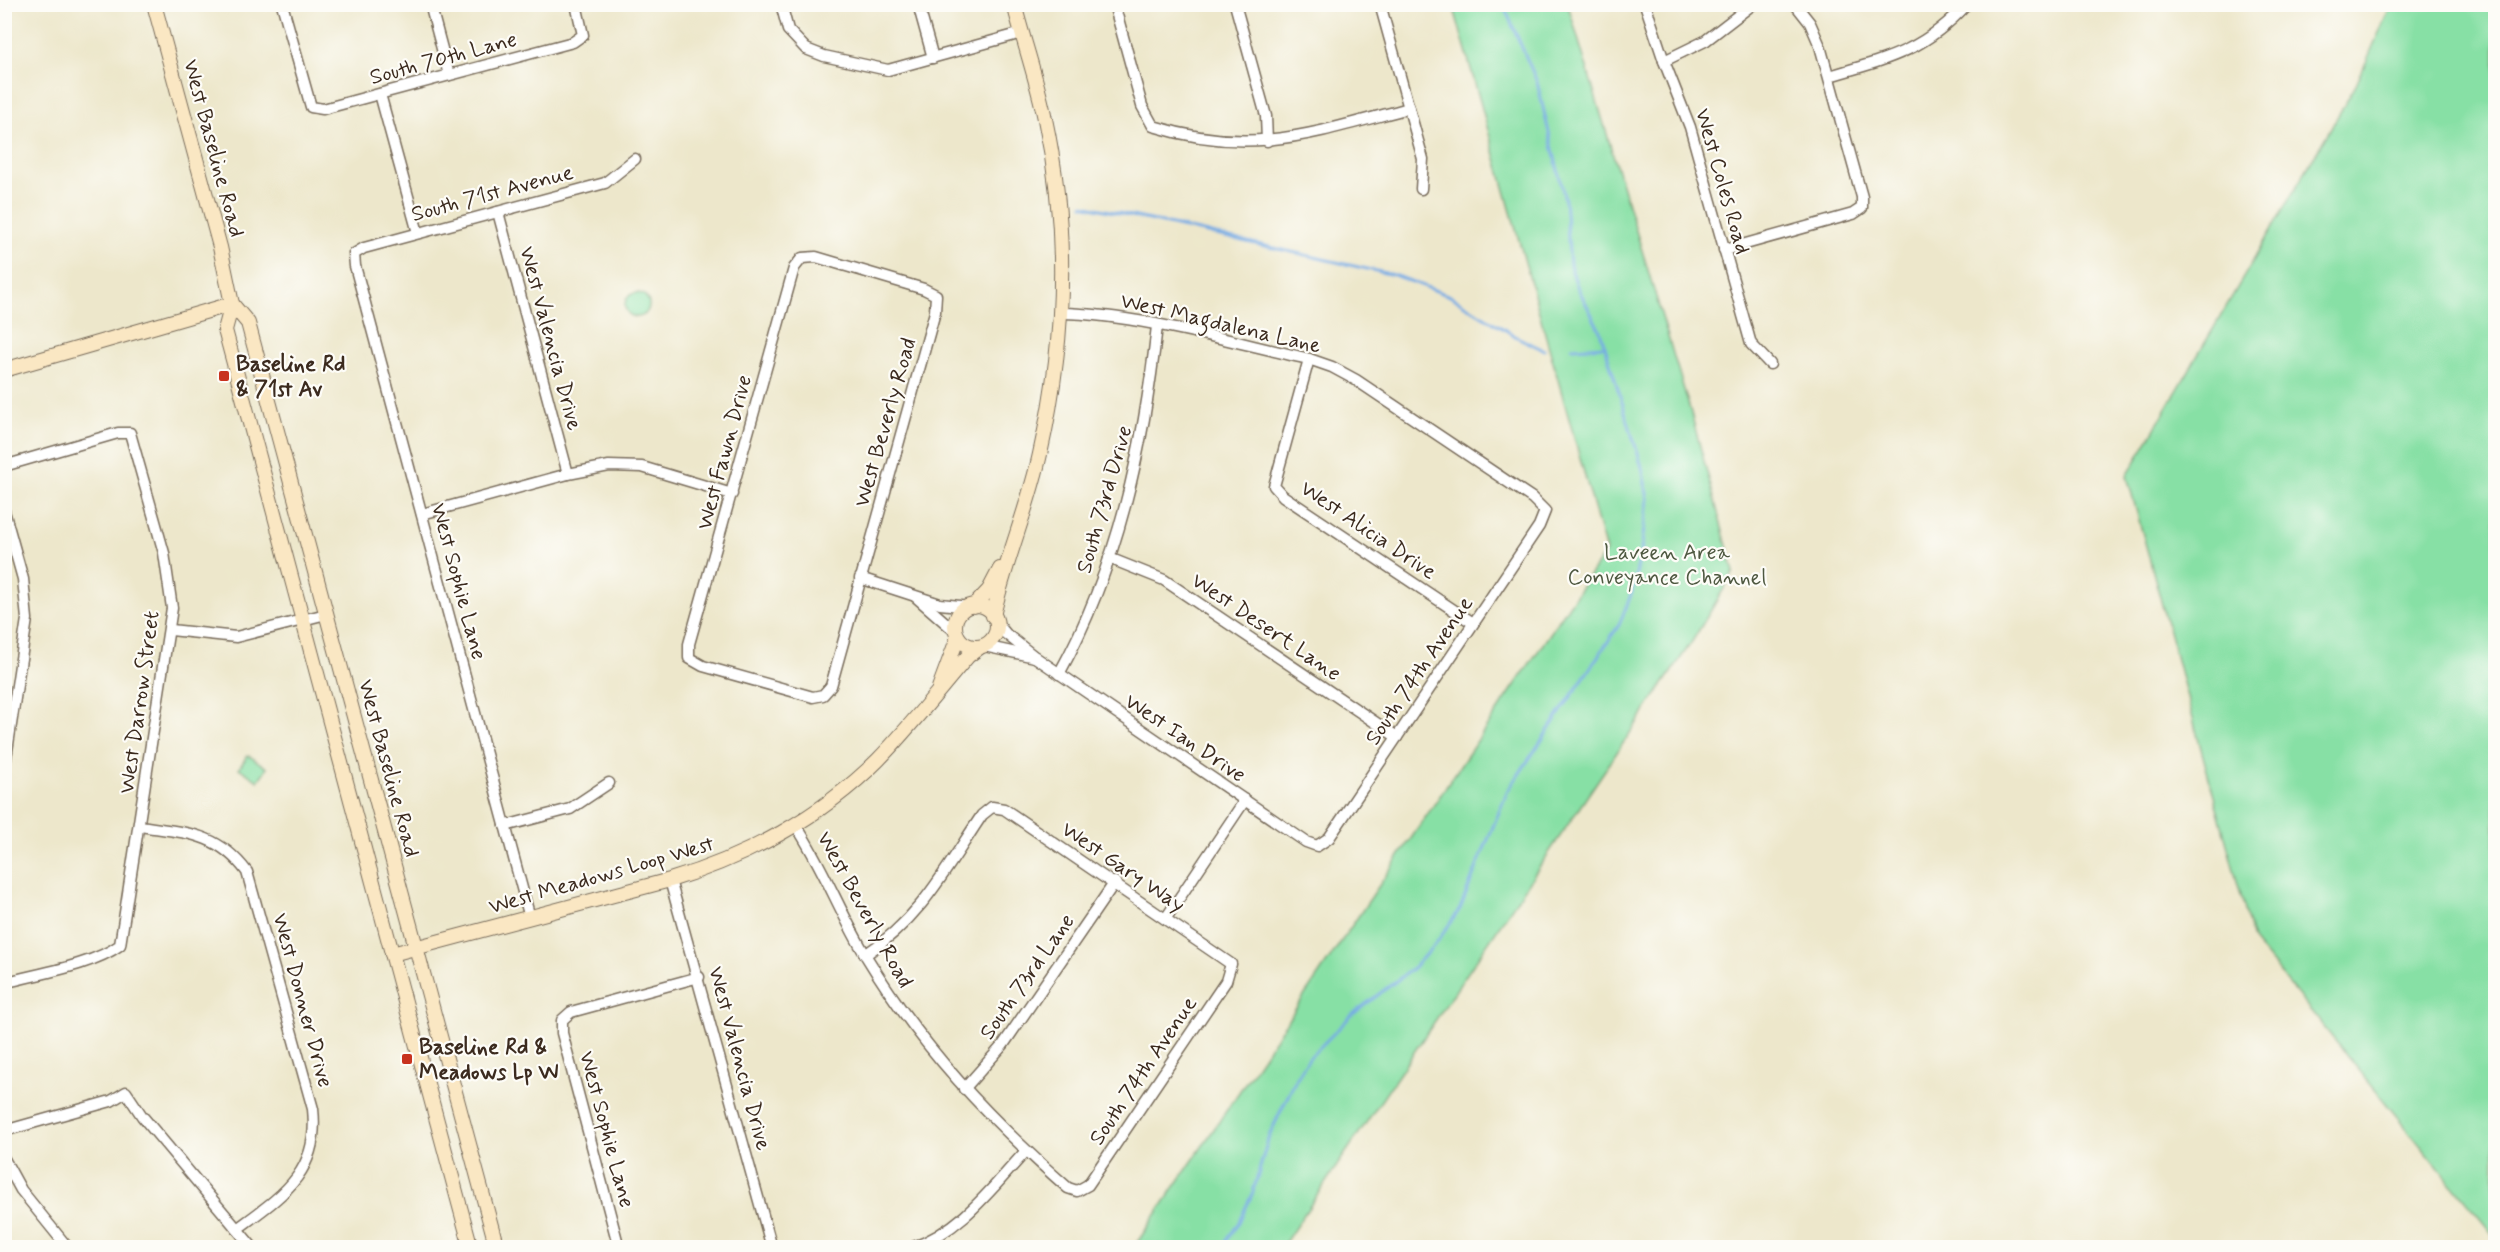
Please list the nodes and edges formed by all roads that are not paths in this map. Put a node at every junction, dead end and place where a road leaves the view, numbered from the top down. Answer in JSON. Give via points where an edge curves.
{"nodes":[{"id":1,"x":154,"y":4,"type":"edge"},
{"id":2,"x":282,"y":4,"type":"edge"},
{"id":3,"x":430,"y":4,"type":"edge"},
{"id":4,"x":576,"y":4,"type":"edge"},
{"id":5,"x":781,"y":4,"type":"edge"},
{"id":6,"x":918,"y":4,"type":"edge"},
{"id":7,"x":1014,"y":4,"type":"edge"},
{"id":8,"x":1114,"y":4,"type":"edge"},
{"id":9,"x":1235,"y":4,"type":"edge"},
{"id":10,"x":1380,"y":4,"type":"edge"},
{"id":11,"x":1645,"y":4,"type":"edge"},
{"id":12,"x":1753,"y":4,"type":"edge"},
{"id":13,"x":1795,"y":4,"type":"edge"},
{"id":14,"x":1967,"y":4,"type":"edge"},
{"id":15,"x":1022,"y":33,"type":"junction"},
{"id":16,"x":933,"y":58,"type":"junction"},
{"id":17,"x":1664,"y":61,"type":"junction"},
{"id":18,"x":449,"y":75,"type":"junction"},
{"id":19,"x":1829,"y":76,"type":"junction"},
{"id":20,"x":380,"y":93,"type":"junction"},
{"id":21,"x":1409,"y":108,"type":"junction"},
{"id":22,"x":1267,"y":141,"type":"junction"},
{"id":23,"x":635,"y":159,"type":"dead end"},
{"id":24,"x":1421,"y":189,"type":"dead end"},
{"id":25,"x":498,"y":212,"type":"junction"},
{"id":26,"x":418,"y":233,"type":"junction"},
{"id":27,"x":1724,"y":250,"type":"junction"},
{"id":28,"x":354,"y":254,"type":"joint"},
{"id":29,"x":936,"y":295,"type":"joint"},
{"id":30,"x":232,"y":304,"type":"junction"},
{"id":31,"x":1060,"y":313,"type":"junction"},
{"id":32,"x":1157,"y":326,"type":"junction"},
{"id":33,"x":1309,"y":359,"type":"junction"},
{"id":34,"x":1770,"y":364,"type":"dead end"},
{"id":35,"x":4,"y":370,"type":"edge"},
{"id":36,"x":4,"y":466,"type":"edge"},
{"id":37,"x":568,"y":474,"type":"junction"},
{"id":38,"x":732,"y":494,"type":"junction"},
{"id":39,"x":4,"y":511,"type":"edge"},
{"id":40,"x":1545,"y":511,"type":"joint"},
{"id":41,"x":422,"y":514,"type":"junction"},
{"id":42,"x":1010,"y":555,"type":"junction"},
{"id":43,"x":1109,"y":558,"type":"junction"},
{"id":44,"x":861,"y":578,"type":"junction"},
{"id":45,"x":915,"y":597,"type":"junction"},
{"id":46,"x":972,"y":606,"type":"junction"},
{"id":47,"x":326,"y":614,"type":"junction"},
{"id":48,"x":995,"y":619,"type":"junction"},
{"id":49,"x":303,"y":621,"type":"junction"},
{"id":50,"x":1473,"y":623,"type":"junction"},
{"id":51,"x":171,"y":630,"type":"junction"},
{"id":52,"x":957,"y":635,"type":"junction"},
{"id":53,"x":982,"y":646,"type":"junction"},
{"id":54,"x":1035,"y":657,"type":"junction"},
{"id":55,"x":1059,"y":674,"type":"junction"},
{"id":56,"x":939,"y":688,"type":"junction"},
{"id":57,"x":823,"y":695,"type":"joint"},
{"id":58,"x":1397,"y":737,"type":"junction"},
{"id":59,"x":4,"y":771,"type":"edge"},
{"id":60,"x":609,"y":783,"type":"dead end"},
{"id":61,"x":1245,"y":800,"type":"junction"},
{"id":62,"x":795,"y":824,"type":"junction"},
{"id":63,"x":140,"y":826,"type":"junction"},
{"id":64,"x":505,"y":826,"type":"junction"},
{"id":65,"x":1317,"y":846,"type":"joint"},
{"id":66,"x":670,"y":880,"type":"junction"},
{"id":67,"x":1115,"y":882,"type":"junction"},
{"id":68,"x":530,"y":918,"type":"junction"},
{"id":69,"x":1166,"y":918,"type":"junction"},
{"id":70,"x":416,"y":947,"type":"junction"},
{"id":71,"x":392,"y":954,"type":"junction"},
{"id":72,"x":865,"y":955,"type":"junction"},
{"id":73,"x":1231,"y":964,"type":"joint"},
{"id":74,"x":699,"y":977,"type":"junction"},
{"id":75,"x":4,"y":983,"type":"edge"},
{"id":76,"x":964,"y":1089,"type":"junction"},
{"id":77,"x":4,"y":1131,"type":"edge"},
{"id":78,"x":1026,"y":1152,"type":"junction"},
{"id":79,"x":4,"y":1159,"type":"edge"},
{"id":80,"x":1077,"y":1191,"type":"joint"},
{"id":81,"x":237,"y":1229,"type":"junction"},
{"id":82,"x":924,"y":1245,"type":"edge"},
{"id":83,"x":68,"y":1248,"type":"edge"},
{"id":84,"x":253,"y":1248,"type":"edge"},
{"id":85,"x":471,"y":1248,"type":"edge"},
{"id":86,"x":497,"y":1248,"type":"edge"},
{"id":87,"x":619,"y":1248,"type":"edge"},
{"id":88,"x":772,"y":1248,"type":"edge"},
{"id":89,"x":911,"y":1248,"type":"edge"}],
"edges":[{"from":1,"to":30,"type":"main road","name":"West Baseline Road"},
{"from":2,"to":20,"type":"street","name":"South 70th Lane","via":[[311,107],[323,109]]},
{"from":3,"to":18,"type":"street"},
{"from":4,"to":18,"type":"street","name":"South 70th Lane","via":[[583,35],[573,42]]},
{"from":5,"to":16,"type":"street","via":[[788,30],[806,49],[824,57],[888,70]]},
{"from":6,"to":16,"type":"street"},
{"from":7,"to":15,"type":"main road"},
{"from":8,"to":22,"type":"street","via":[[1142,106],[1153,126],[1198,139]]},
{"from":9,"to":22,"type":"street","via":[[1266,116]]},
{"from":10,"to":21,"type":"street"},
{"from":11,"to":17,"type":"street","name":"West Coles Road"},
{"from":12,"to":17,"type":"street","via":[[1705,41]]},
{"from":13,"to":19,"type":"street","via":[[1810,23]]},
{"from":14,"to":19,"type":"street","via":[[1941,31],[1917,46]]},
{"from":15,"to":16,"type":"street"},
{"from":15,"to":31,"type":"main road","via":[[1045,119],[1055,182],[1061,259]]},
{"from":17,"to":27,"type":"street","name":"West Coles Road","via":[[1690,127]]},
{"from":18,"to":20,"type":"street","name":"South 70th Lane"},
{"from":19,"to":27,"type":"street","via":[[1862,208]]},
{"from":20,"to":26,"type":"street"},
{"from":21,"to":22,"type":"street","via":[[1294,138]]},
{"from":21,"to":24,"type":"street","via":[[1423,159]]},
{"from":23,"to":25,"type":"street","name":"South 71st Avenue","via":[[605,183]]},
{"from":25,"to":26,"type":"street","name":"South 71st Avenue"},
{"from":25,"to":37,"type":"street","name":"West Valencia Drive"},
{"from":26,"to":28,"type":"street","name":"South 71st Avenue"},
{"from":27,"to":34,"type":"street","name":"West Coles Road","via":[[1751,344]]},
{"from":28,"to":41,"type":"street","name":"West Sophie Lane"},
{"from":29,"to":38,"type":"street","name":"West Fawn Drive","via":[[816,257],[802,258],[795,268]]},
{"from":29,"to":44,"type":"street","name":"West Beverly Road","via":[[935,312]]},
{"from":30,"to":35,"type":"main road"},
{"from":30,"to":47,"type":"main road","name":"West Baseline Road","via":[[248,323]]},
{"from":30,"to":49,"type":"main road","name":"West Baseline Road","via":[[225,330]]},
{"from":31,"to":32,"type":"street","name":"West Magdalena Lane","via":[[1106,316]]},
{"from":31,"to":42,"type":"main road","via":[[1040,456]]},
{"from":32,"to":33,"type":"street","name":"West Magdalena Lane"},
{"from":32,"to":43,"type":"street","name":"South 73rd Drive","via":[[1135,470]]},
{"from":33,"to":40,"type":"street","name":"West Magdalena Lane","via":[[1332,367],[1388,400],[1533,498]]},
{"from":33,"to":50,"type":"street","name":"West Alicia Drive","via":[[1274,486],[1283,496]]},
{"from":36,"to":51,"type":"street","name":"West Darrow Street","via":[[118,433],[130,433],[169,573]]},
{"from":37,"to":38,"type":"street","via":[[597,467],[642,467]]},
{"from":37,"to":41,"type":"street"},
{"from":38,"to":57,"type":"street","name":"West Fawn Drive","via":[[689,644],[689,658],[703,666],[813,697]]},
{"from":39,"to":59,"type":"street","via":[[23,579],[27,619]]},
{"from":40,"to":50,"type":"street","name":"South 74th Avenue","via":[[1539,526]]},
{"from":41,"to":64,"type":"street","name":"West Sophie Lane"},
{"from":42,"to":46,"type":"main road","via":[[989,590]]},
{"from":42,"to":48,"type":"main road"},
{"from":43,"to":55,"type":"street","name":"South 73rd Drive"},
{"from":43,"to":58,"type":"street","name":"West Desert Lane","via":[[1164,580]]},
{"from":44,"to":45,"type":"street"},
{"from":44,"to":57,"type":"street","name":"West Beverly Road","via":[[831,686]]},
{"from":45,"to":46,"type":"street","via":[[952,606]]},
{"from":45,"to":52,"type":"street"},
{"from":46,"to":48,"type":"main road","via":[[985,608]]},
{"from":46,"to":52,"type":"main road","via":[[960,614]]},
{"from":47,"to":49,"type":"street"},
{"from":47,"to":70,"type":"main road","name":"West Baseline Road"},
{"from":48,"to":53,"type":"main road","via":[[994,636]]},
{"from":48,"to":54,"type":"street","name":"West Ian Drive","via":[[1006,634]]},
{"from":49,"to":51,"type":"street","via":[[236,637]]},
{"from":49,"to":71,"type":"main road","name":"West Baseline Road"},
{"from":50,"to":58,"type":"street","name":"South 74th Avenue"},
{"from":51,"to":63,"type":"street","name":"West Darrow Street"},
{"from":52,"to":53,"type":"main road","via":[[968,645]]},
{"from":52,"to":56,"type":"main road","name":"West Meadows Loop West"},
{"from":53,"to":54,"type":"street","name":"West Ian Drive"},
{"from":53,"to":56,"type":"main road","name":"West Meadows Loop West"},
{"from":54,"to":55,"type":"street","name":"West Ian Drive"},
{"from":55,"to":61,"type":"street","name":"West Ian Drive"},
{"from":56,"to":62,"type":"main road","name":"West Meadows Loop West","via":[[878,760]]},
{"from":58,"to":65,"type":"street","name":"South 74th Avenue","via":[[1329,838]]},
{"from":60,"to":64,"type":"street","via":[[570,808]]},
{"from":61,"to":65,"type":"street","name":"West Ian Drive"},
{"from":61,"to":69,"type":"street"},
{"from":62,"to":66,"type":"main road","name":"West Meadows Loop West","via":[[753,848]]},
{"from":62,"to":72,"type":"street","name":"West Beverly Road"},
{"from":63,"to":75,"type":"street","name":"West Darrow Street","via":[[120,945],[90,960]]},
{"from":63,"to":81,"type":"street","name":"West Donner Drive","via":[[207,839],[230,851],[247,872],[313,1108],[314,1139],[305,1166],[289,1188]]},
{"from":64,"to":68,"type":"street","name":"West Sophie Lane"},
{"from":66,"to":68,"type":"main road","name":"West Meadows Loop West"},
{"from":66,"to":74,"type":"street","name":"West Valencia Drive"},
{"from":67,"to":69,"type":"street","name":"West Gary Way"},
{"from":67,"to":72,"type":"street","name":"West Gary Way","via":[[1004,809],[992,807],[982,815],[917,912]]},
{"from":67,"to":76,"type":"street","name":"South 73rd Lane","via":[[1003,1045]]},
{"from":68,"to":70,"type":"main road","name":"West Meadows Loop West"},
{"from":69,"to":73,"type":"street","name":"West Gary Way"},
{"from":70,"to":71,"type":"main road","name":"West Meadows Loop West"},
{"from":70,"to":86,"type":"main road","name":"West Baseline Road"},
{"from":71,"to":85,"type":"main road","name":"West Baseline Road"},
{"from":72,"to":76,"type":"street","name":"West Beverly Road","via":[[914,1029]]},
{"from":73,"to":80,"type":"street","name":"South 74th Avenue","via":[[1226,981],[1088,1185]]},
{"from":74,"to":87,"type":"street","name":"West Sophie Lane","via":[[572,1012],[562,1020],[562,1033]]},
{"from":74,"to":88,"type":"street","name":"West Valencia Drive"},
{"from":76,"to":78,"type":"street","name":"West Beverly Road"},
{"from":77,"to":81,"type":"street","via":[[111,1101],[126,1092]]},
{"from":78,"to":80,"type":"street","name":"West Beverly Road","via":[[1068,1188]]},
{"from":78,"to":82,"type":"street","via":[[955,1226]]},
{"from":79,"to":83,"type":"street","via":[[21,1190]]},
{"from":81,"to":84,"type":"street"},
{"from":82,"to":89,"type":"street"}]}
